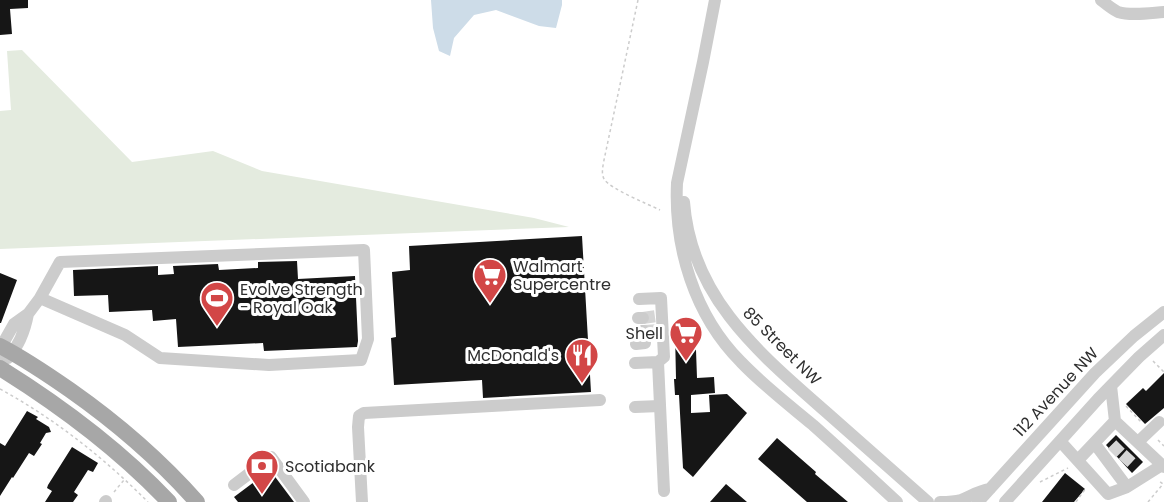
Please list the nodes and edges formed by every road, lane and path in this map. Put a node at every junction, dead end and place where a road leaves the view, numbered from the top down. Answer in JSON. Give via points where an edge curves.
{"nodes":[{"id":1,"x":638,"y":0,"type":"edge"},
{"id":2,"x":715,"y":0,"type":"edge"},
{"id":3,"x":1101,"y":0,"type":"edge"},
{"id":4,"x":1164,"y":12,"type":"edge"},
{"id":5,"x":687,"y":136,"type":"junction"},
{"id":6,"x":660,"y":210,"type":"dead end"},
{"id":7,"x":40,"y":298,"type":"junction"},
{"id":8,"x":639,"y":299,"type":"dead end"},
{"id":9,"x":1164,"y":312,"type":"edge"},
{"id":10,"x":1164,"y":335,"type":"edge"},
{"id":11,"x":3,"y":351,"type":"edge"},
{"id":12,"x":1152,"y":361,"type":"dead end"},
{"id":13,"x":658,"y":362,"type":"junction"},
{"id":14,"x":635,"y":363,"type":"dead end"},
{"id":15,"x":0,"y":367,"type":"edge"},
{"id":16,"x":1164,"y":372,"type":"edge"},
{"id":17,"x":1111,"y":386,"type":"junction"},
{"id":18,"x":0,"y":389,"type":"edge"},
{"id":19,"x":600,"y":399,"type":"dead end"},
{"id":20,"x":1124,"y":404,"type":"dead end"},
{"id":21,"x":660,"y":406,"type":"junction"},
{"id":22,"x":635,"y":407,"type":"dead end"},
{"id":23,"x":1115,"y":421,"type":"junction"},
{"id":24,"x":1159,"y":422,"type":"dead end"},
{"id":25,"x":1145,"y":426,"type":"dead end"},
{"id":26,"x":1156,"y":437,"type":"dead end"},
{"id":27,"x":1060,"y":441,"type":"junction"},
{"id":28,"x":1133,"y":443,"type":"junction"},
{"id":29,"x":1095,"y":444,"type":"junction"},
{"id":30,"x":1164,"y":446,"type":"edge"},
{"id":31,"x":1076,"y":463,"type":"junction"},
{"id":32,"x":1163,"y":466,"type":"edge"},
{"id":33,"x":125,"y":479,"type":"junction"},
{"id":34,"x":1156,"y":479,"type":"dead end"},
{"id":35,"x":1039,"y":482,"type":"dead end"},
{"id":36,"x":1163,"y":483,"type":"edge"},
{"id":37,"x":234,"y":485,"type":"dead end"},
{"id":38,"x":1127,"y":486,"type":"junction"},
{"id":39,"x":990,"y":489,"type":"junction"},
{"id":40,"x":664,"y":491,"type":"dead end"},
{"id":41,"x":1107,"y":499,"type":"edge"},
{"id":42,"x":105,"y":502,"type":"edge"},
{"id":43,"x":148,"y":502,"type":"edge"},
{"id":44,"x":169,"y":502,"type":"edge"},
{"id":45,"x":197,"y":502,"type":"edge"},
{"id":46,"x":304,"y":502,"type":"edge"},
{"id":47,"x":362,"y":502,"type":"edge"},
{"id":48,"x":897,"y":502,"type":"edge"},
{"id":49,"x":928,"y":502,"type":"edge"},
{"id":50,"x":940,"y":502,"type":"edge"},
{"id":51,"x":978,"y":502,"type":"edge"},
{"id":52,"x":1005,"y":502,"type":"edge"},
{"id":53,"x":1149,"y":502,"type":"edge"}],
"edges":[{"from":1,"to":6,"type":"path","via":[[602,176],[605,182]]},
{"from":2,"to":5,"type":"street","name":"85 Street NW"},
{"from":3,"to":4,"type":"street","via":[[1119,12]]},
{"from":5,"to":48,"type":"street","name":"85 Street NW","via":[[676,183],[678,223],[685,266],[710,321],[740,362]]},
{"from":5,"to":49,"type":"street","name":"85 Street NW","via":[[683,192],[688,235],[710,288],[743,336],[764,357]]},
{"from":7,"to":7,"type":"street","via":[[60,262],[364,250],[368,339],[361,360],[269,366],[160,358],[125,335]]},
{"from":7,"to":11,"type":"street","via":[[28,314],[24,332]]},
{"from":8,"to":13,"type":"street","via":[[661,298],[664,357]]},
{"from":9,"to":39,"type":"street","name":"112 Avenue NW","via":[[1095,373]]},
{"from":10,"to":17,"type":"street"},
{"from":11,"to":15,"type":"street"},
{"from":11,"to":45,"type":"main road","via":[[53,378],[95,408],[156,459]]},
{"from":12,"to":16,"type":"path"},
{"from":13,"to":14,"type":"street"},
{"from":13,"to":21,"type":"street"},
{"from":15,"to":44,"type":"main road","via":[[104,441]]},
{"from":17,"to":23,"type":"street"},
{"from":17,"to":27,"type":"street"},
{"from":18,"to":33,"type":"path","via":[[77,438]]},
{"from":19,"to":47,"type":"street","via":[[364,413],[359,416],[358,428]]},
{"from":20,"to":25,"type":"path"},
{"from":21,"to":22,"type":"street"},
{"from":21,"to":40,"type":"street"},
{"from":23,"to":28,"type":"street"},
{"from":23,"to":29,"type":"street"},
{"from":24,"to":28,"type":"street"},
{"from":26,"to":30,"type":"path"},
{"from":27,"to":31,"type":"street"},
{"from":27,"to":52,"type":"street"},
{"from":28,"to":32,"type":"street"},
{"from":29,"to":31,"type":"street"},
{"from":29,"to":38,"type":"street","via":[[1119,467]]},
{"from":31,"to":35,"type":"path"},
{"from":31,"to":41,"type":"street"},
{"from":32,"to":38,"type":"street"},
{"from":33,"to":42,"type":"path"},
{"from":33,"to":43,"type":"path"},
{"from":34,"to":36,"type":"path"},
{"from":36,"to":53,"type":"path"},
{"from":37,"to":46,"type":"street","via":[[271,457]]},
{"from":38,"to":41,"type":"street"},
{"from":39,"to":50,"type":"street","via":[[961,500]]},
{"from":39,"to":51,"type":"street","name":"112 Avenue NW"}]}
